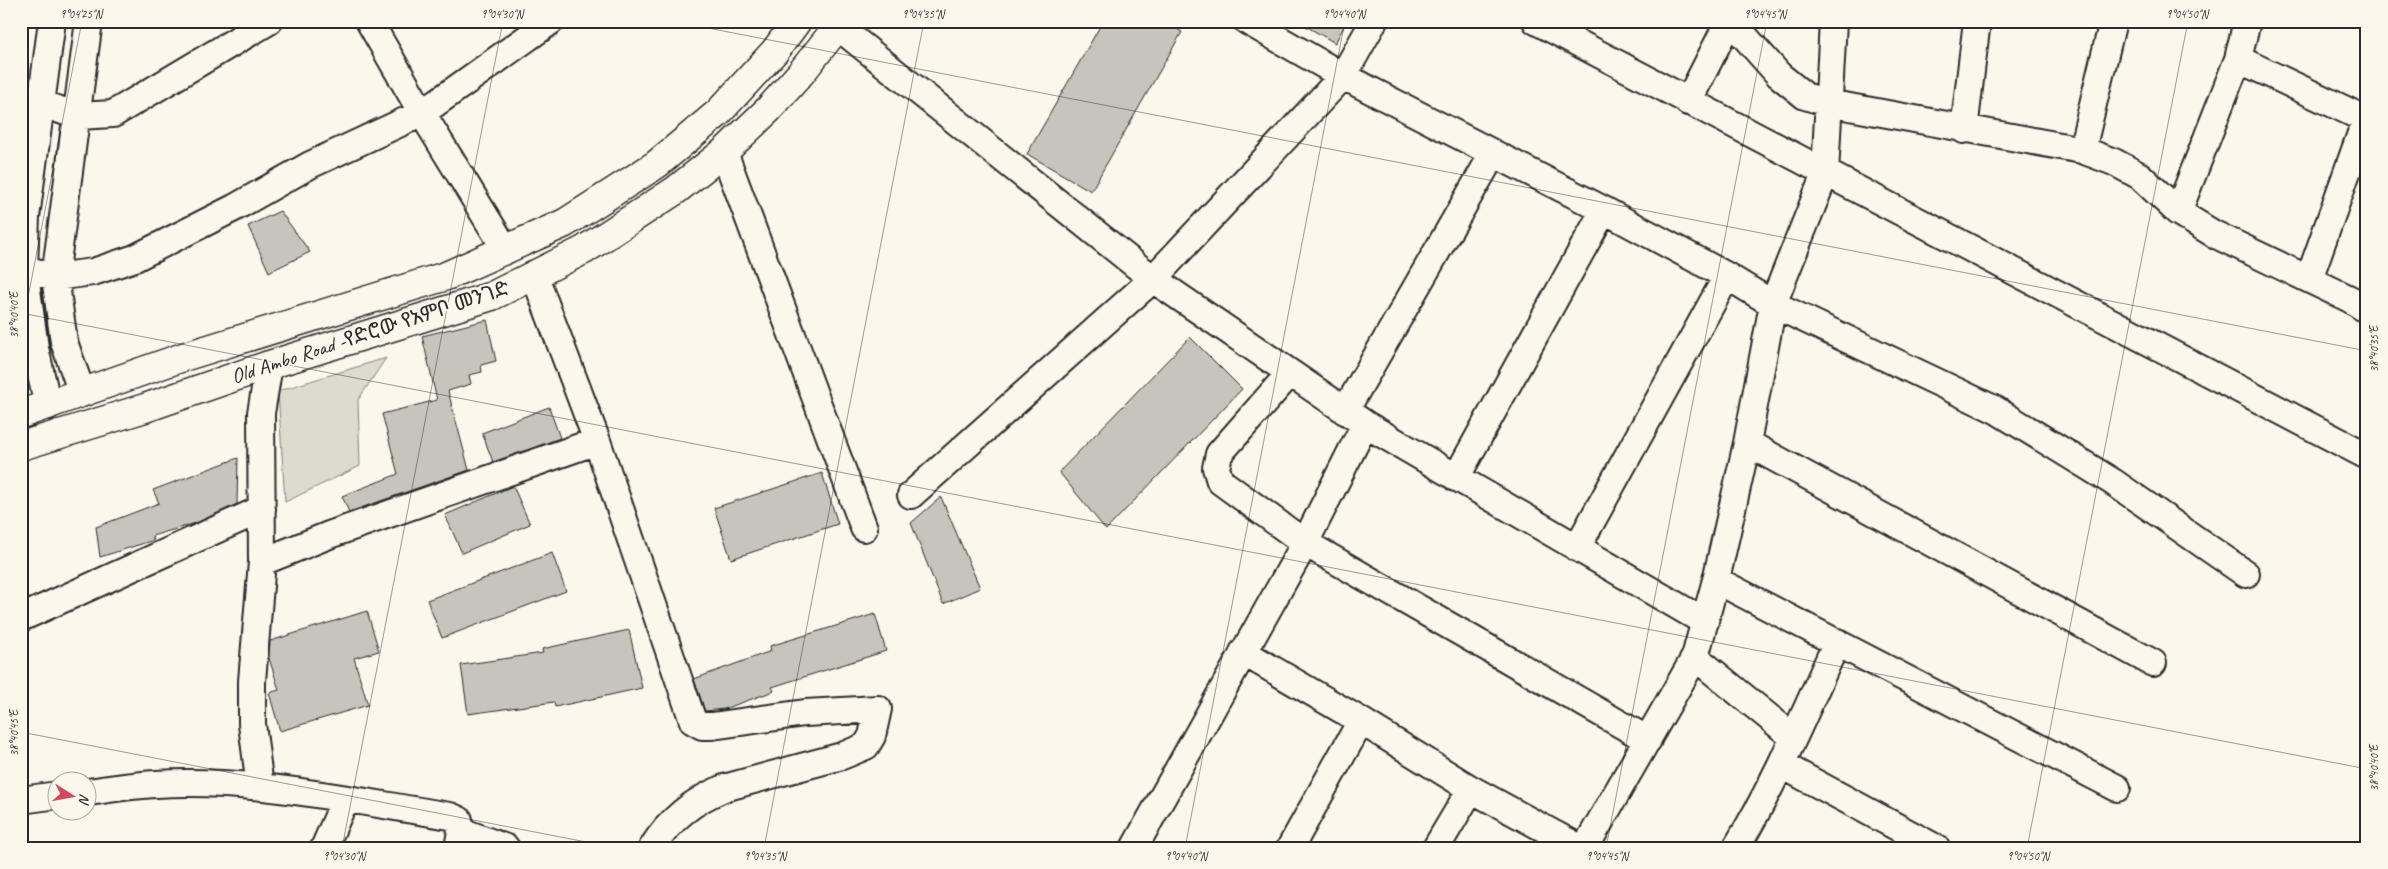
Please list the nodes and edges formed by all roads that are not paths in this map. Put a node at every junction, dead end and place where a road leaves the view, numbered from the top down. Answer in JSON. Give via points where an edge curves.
{"nodes":[{"id":1,"x":52,"y":21,"type":"edge"},
{"id":2,"x":89,"y":21,"type":"edge"},
{"id":3,"x":268,"y":21,"type":"edge"},
{"id":4,"x":369,"y":21,"type":"edge"},
{"id":5,"x":551,"y":21,"type":"edge"},
{"id":6,"x":796,"y":21,"type":"edge"},
{"id":7,"x":1247,"y":21,"type":"edge"},
{"id":8,"x":1374,"y":21,"type":"edge"},
{"id":9,"x":1730,"y":21,"type":"edge"},
{"id":10,"x":1833,"y":21,"type":"edge"},
{"id":11,"x":1978,"y":21,"type":"edge"},
{"id":12,"x":2113,"y":21,"type":"edge"},
{"id":13,"x":2247,"y":21,"type":"edge"},
{"id":14,"x":837,"y":23,"type":"edge"},
{"id":15,"x":1546,"y":24,"type":"edge"},
{"id":16,"x":2238,"y":60,"type":"junction"},
{"id":17,"x":1343,"y":76,"type":"junction"},
{"id":18,"x":32,"y":100,"type":"edge"},
{"id":19,"x":1688,"y":102,"type":"junction"},
{"id":20,"x":1828,"y":104,"type":"junction"},
{"id":21,"x":422,"y":113,"type":"junction"},
{"id":22,"x":78,"y":116,"type":"junction"},
{"id":23,"x":2366,"y":120,"type":"edge"},
{"id":24,"x":1964,"y":130,"type":"junction"},
{"id":25,"x":2082,"y":150,"type":"junction"},
{"id":26,"x":724,"y":152,"type":"junction"},
{"id":27,"x":1493,"y":154,"type":"junction"},
{"id":28,"x":1825,"y":174,"type":"junction"},
{"id":29,"x":1604,"y":210,"type":"junction"},
{"id":30,"x":2178,"y":212,"type":"junction"},
{"id":31,"x":24,"y":217,"type":"edge"},
{"id":32,"x":506,"y":250,"type":"junction"},
{"id":33,"x":22,"y":268,"type":"edge"},
{"id":34,"x":534,"y":274,"type":"junction"},
{"id":35,"x":1727,"y":276,"type":"junction"},
{"id":36,"x":56,"y":277,"type":"junction"},
{"id":37,"x":1153,"y":279,"type":"junction"},
{"id":38,"x":2310,"y":279,"type":"junction"},
{"id":39,"x":1773,"y":304,"type":"junction"},
{"id":40,"x":2367,"y":310,"type":"edge"},
{"id":41,"x":268,"y":365,"type":"junction"},
{"id":42,"x":1290,"y":373,"type":"junction"},
{"id":43,"x":82,"y":393,"type":"junction"},
{"id":44,"x":48,"y":406,"type":"junction"},
{"id":45,"x":21,"y":414,"type":"edge"},
{"id":46,"x":1355,"y":418,"type":"junction"},
{"id":47,"x":597,"y":441,"type":"junction"},
{"id":48,"x":1747,"y":443,"type":"junction"},
{"id":49,"x":21,"y":446,"type":"edge"},
{"id":50,"x":2367,"y":456,"type":"edge"},
{"id":51,"x":1456,"y":478,"type":"junction"},
{"id":52,"x":911,"y":495,"type":"dead end"},
{"id":53,"x":262,"y":509,"type":"junction"},
{"id":54,"x":864,"y":528,"type":"dead end"},
{"id":55,"x":1305,"y":543,"type":"junction"},
{"id":56,"x":1577,"y":548,"type":"junction"},
{"id":57,"x":262,"y":562,"type":"junction"},
{"id":58,"x":2246,"y":574,"type":"dead end"},
{"id":59,"x":1716,"y":580,"type":"junction"},
{"id":60,"x":21,"y":618,"type":"edge"},
{"id":61,"x":1705,"y":622,"type":"junction"},
{"id":62,"x":1837,"y":642,"type":"junction"},
{"id":63,"x":1244,"y":652,"type":"junction"},
{"id":64,"x":1694,"y":657,"type":"junction"},
{"id":65,"x":2153,"y":663,"type":"dead end"},
{"id":66,"x":1361,"y":721,"type":"junction"},
{"id":67,"x":1793,"y":737,"type":"junction"},
{"id":68,"x":1648,"y":740,"type":"junction"},
{"id":69,"x":1782,"y":765,"type":"junction"},
{"id":70,"x":260,"y":787,"type":"junction"},
{"id":71,"x":2117,"y":788,"type":"dead end"},
{"id":72,"x":1471,"y":789,"type":"junction"},
{"id":73,"x":98,"y":791,"type":"edge"},
{"id":74,"x":48,"y":796,"type":"edge"},
{"id":75,"x":21,"y":800,"type":"edge"},
{"id":76,"x":345,"y":800,"type":"junction"},
{"id":77,"x":460,"y":839,"type":"edge"},
{"id":78,"x":1923,"y":844,"type":"edge"},
{"id":79,"x":324,"y":848,"type":"edge"},
{"id":80,"x":506,"y":848,"type":"edge"},
{"id":81,"x":652,"y":848,"type":"edge"},
{"id":82,"x":1134,"y":848,"type":"edge"},
{"id":83,"x":1290,"y":848,"type":"edge"},
{"id":84,"x":1436,"y":848,"type":"edge"},
{"id":85,"x":1580,"y":848,"type":"edge"},
{"id":86,"x":1585,"y":848,"type":"edge"},
{"id":87,"x":1736,"y":848,"type":"edge"}],
"edges":[{"from":1,"to":18,"type":"street"},
{"from":2,"to":22,"type":"street"},
{"from":3,"to":22,"type":"street","via":[[113,114]]},
{"from":4,"to":21,"type":"street"},
{"from":5,"to":21,"type":"street"},
{"from":6,"to":32,"type":"main road","name":"Old Ambo Road -የድሮው የአምቦ መንገድ","via":[[775,51],[724,106],[657,164],[564,223]]},
{"from":7,"to":17,"type":"street"},
{"from":8,"to":17,"type":"street"},
{"from":9,"to":19,"type":"street"},
{"from":9,"to":20,"type":"street","via":[[1779,75],[1805,96]]},
{"from":10,"to":20,"type":"street"},
{"from":11,"to":24,"type":"street"},
{"from":12,"to":25,"type":"street"},
{"from":13,"to":16,"type":"street"},
{"from":14,"to":26,"type":"main road","name":"Old Ambo Road -የድሮው የአምቦ መንገድ","via":[[801,73]]},
{"from":14,"to":37,"type":"street"},
{"from":15,"to":19,"type":"street"},
{"from":16,"to":23,"type":"street"},
{"from":16,"to":30,"type":"street"},
{"from":17,"to":27,"type":"street"},
{"from":17,"to":37,"type":"street"},
{"from":18,"to":22,"type":"street"},
{"from":18,"to":31,"type":"street"},
{"from":19,"to":28,"type":"street"},
{"from":20,"to":24,"type":"street"},
{"from":20,"to":28,"type":"street"},
{"from":21,"to":32,"type":"street"},
{"from":21,"to":36,"type":"street","via":[[310,165],[135,258],[93,272]]},
{"from":22,"to":36,"type":"street"},
{"from":23,"to":38,"type":"street"},
{"from":24,"to":25,"type":"street"},
{"from":25,"to":30,"type":"street","via":[[2140,176]]},
{"from":26,"to":34,"type":"main road","name":"Old Ambo Road -የድሮው የአምቦ መንገድ","via":[[676,190],[584,250]]},
{"from":26,"to":54,"type":"street"},
{"from":27,"to":29,"type":"street"},
{"from":27,"to":46,"type":"street"},
{"from":28,"to":39,"type":"street"},
{"from":28,"to":50,"type":"street"},
{"from":29,"to":35,"type":"street"},
{"from":29,"to":51,"type":"street"},
{"from":30,"to":38,"type":"street","via":[[2214,234]]},
{"from":31,"to":33,"type":"street"},
{"from":32,"to":43,"type":"main road","name":"Old Ambo Road -የድሮው የአምቦ መንገድ","via":[[446,276],[186,356]]},
{"from":33,"to":36,"type":"street"},
{"from":33,"to":44,"type":"street"},
{"from":34,"to":41,"type":"main road","name":"Old Ambo Road -የድሮው የአምቦ መንገድ","via":[[492,296]]},
{"from":34,"to":47,"type":"street"},
{"from":35,"to":39,"type":"street"},
{"from":35,"to":56,"type":"street"},
{"from":36,"to":43,"type":"street","via":[[64,342]]},
{"from":37,"to":42,"type":"street"},
{"from":37,"to":52,"type":"street"},
{"from":38,"to":40,"type":"street"},
{"from":39,"to":48,"type":"street"},
{"from":39,"to":58,"type":"street","via":[[1996,410],[2112,482]]},
{"from":41,"to":49,"type":"main road","name":"Old Ambo Road -የድሮው የአምቦ መንገድ"},
{"from":41,"to":53,"type":"street","via":[[261,413]]},
{"from":42,"to":46,"type":"street"},
{"from":42,"to":55,"type":"street","via":[[1219,454],[1216,468],[1220,481]]},
{"from":43,"to":44,"type":"main road","name":"Old Ambo Road -የድሮው የአምቦ መንገድ"},
{"from":44,"to":45,"type":"main road","name":"Old Ambo Road -የድሮው የአምቦ መንገድ"},
{"from":46,"to":51,"type":"street"},
{"from":46,"to":55,"type":"street"},
{"from":47,"to":57,"type":"street","via":[[329,535]]},
{"from":47,"to":81,"type":"street","via":[[693,721],[702,726],[712,726],[805,713],[878,709],[872,736],[866,746],[842,756],[708,794],[670,823]]},
{"from":48,"to":59,"type":"street"},
{"from":48,"to":65,"type":"street"},
{"from":51,"to":56,"type":"street"},
{"from":53,"to":57,"type":"street"},
{"from":53,"to":60,"type":"street"},
{"from":55,"to":63,"type":"street"},
{"from":55,"to":68,"type":"street"},
{"from":56,"to":61,"type":"street"},
{"from":57,"to":70,"type":"street","via":[[252,681],[252,724]]},
{"from":59,"to":61,"type":"street"},
{"from":59,"to":62,"type":"street"},
{"from":61,"to":64,"type":"street"},
{"from":62,"to":67,"type":"street"},
{"from":62,"to":71,"type":"street"},
{"from":63,"to":66,"type":"street"},
{"from":63,"to":82,"type":"street"},
{"from":64,"to":67,"type":"street"},
{"from":64,"to":68,"type":"street"},
{"from":66,"to":72,"type":"street"},
{"from":66,"to":83,"type":"street"},
{"from":67,"to":69,"type":"street"},
{"from":68,"to":86,"type":"street"},
{"from":69,"to":78,"type":"street"},
{"from":69,"to":87,"type":"street"},
{"from":70,"to":73,"type":"street","via":[[156,784]]},
{"from":70,"to":76,"type":"street"},
{"from":72,"to":84,"type":"street"},
{"from":72,"to":85,"type":"street"},
{"from":74,"to":75,"type":"street"},
{"from":76,"to":77,"type":"street","via":[[450,816],[459,820]]},
{"from":76,"to":79,"type":"street"},
{"from":77,"to":80,"type":"street"}]}
